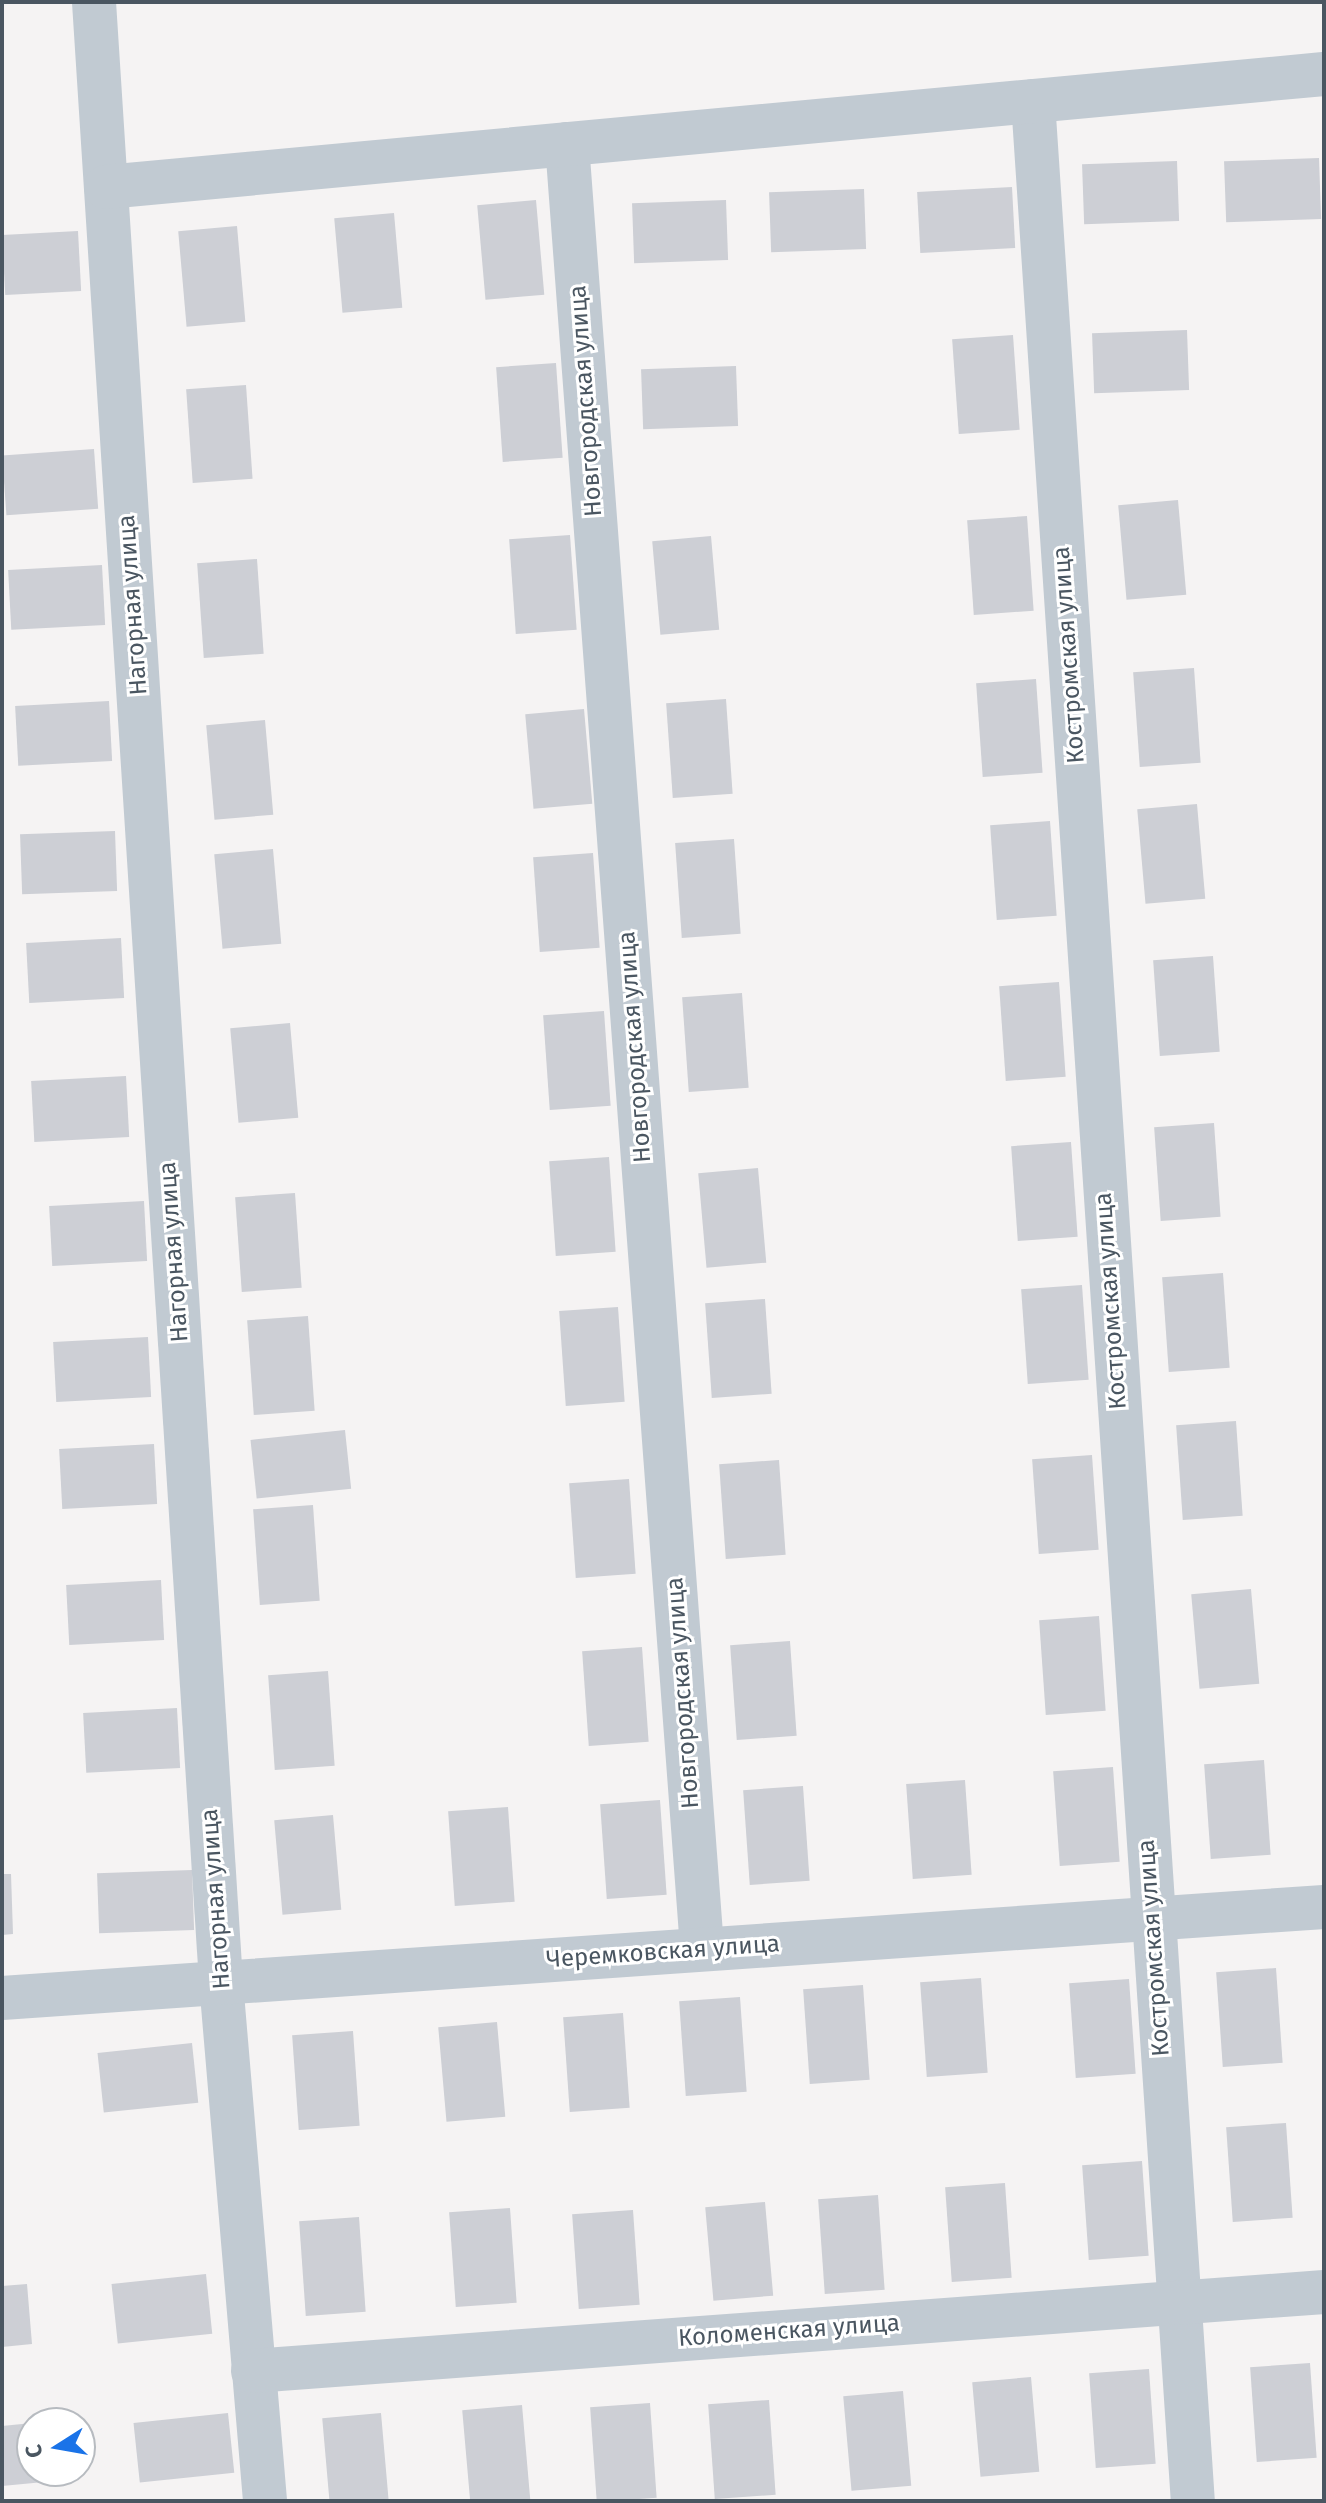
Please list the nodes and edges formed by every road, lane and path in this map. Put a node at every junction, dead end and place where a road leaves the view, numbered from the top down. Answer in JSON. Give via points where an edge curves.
{"nodes":[{"id":1,"x":94,"y":2,"type":"edge"},
{"id":2,"x":1324,"y":74,"type":"edge"},
{"id":3,"x":1033,"y":101,"type":"junction"},
{"id":4,"x":567,"y":144,"type":"junction"},
{"id":5,"x":106,"y":187,"type":"junction"},
{"id":6,"x":1324,"y":1907,"type":"edge"},
{"id":7,"x":1151,"y":1918,"type":"junction"},
{"id":8,"x":702,"y":1949,"type":"junction"},
{"id":9,"x":221,"y":1982,"type":"junction"},
{"id":10,"x":2,"y":1998,"type":"edge"},
{"id":11,"x":1324,"y":2292,"type":"edge"},
{"id":12,"x":1182,"y":2302,"type":"junction"},
{"id":13,"x":253,"y":2371,"type":"junction"},
{"id":14,"x":265,"y":2501,"type":"edge"},
{"id":15,"x":1193,"y":2501,"type":"edge"}],
"edges":[{"from":1,"to":5,"type":"street","name":"Нагорная улица"},
{"from":2,"to":3,"type":"street"},
{"from":3,"to":4,"type":"street"},
{"from":3,"to":7,"type":"street","name":"Костромская улица"},
{"from":4,"to":5,"type":"street"},
{"from":4,"to":8,"type":"street","name":"Новгородская улица"},
{"from":5,"to":9,"type":"street","name":"Нагорная улица"},
{"from":6,"to":7,"type":"street","name":"Черемковская улица"},
{"from":7,"to":8,"type":"street","name":"Черемковская улица"},
{"from":7,"to":12,"type":"street","name":"Костромская улица"},
{"from":8,"to":9,"type":"street","name":"Черемковская улица"},
{"from":9,"to":10,"type":"street","name":"Черемковская улица"},
{"from":9,"to":13,"type":"street","name":"Нагорная улица"},
{"from":11,"to":12,"type":"street","name":"Коломенская улица"},
{"from":12,"to":13,"type":"street","name":"Коломенская улица"},
{"from":12,"to":15,"type":"street","name":"Костромская улица"},
{"from":13,"to":14,"type":"street","name":"Нагорная улица"}]}
